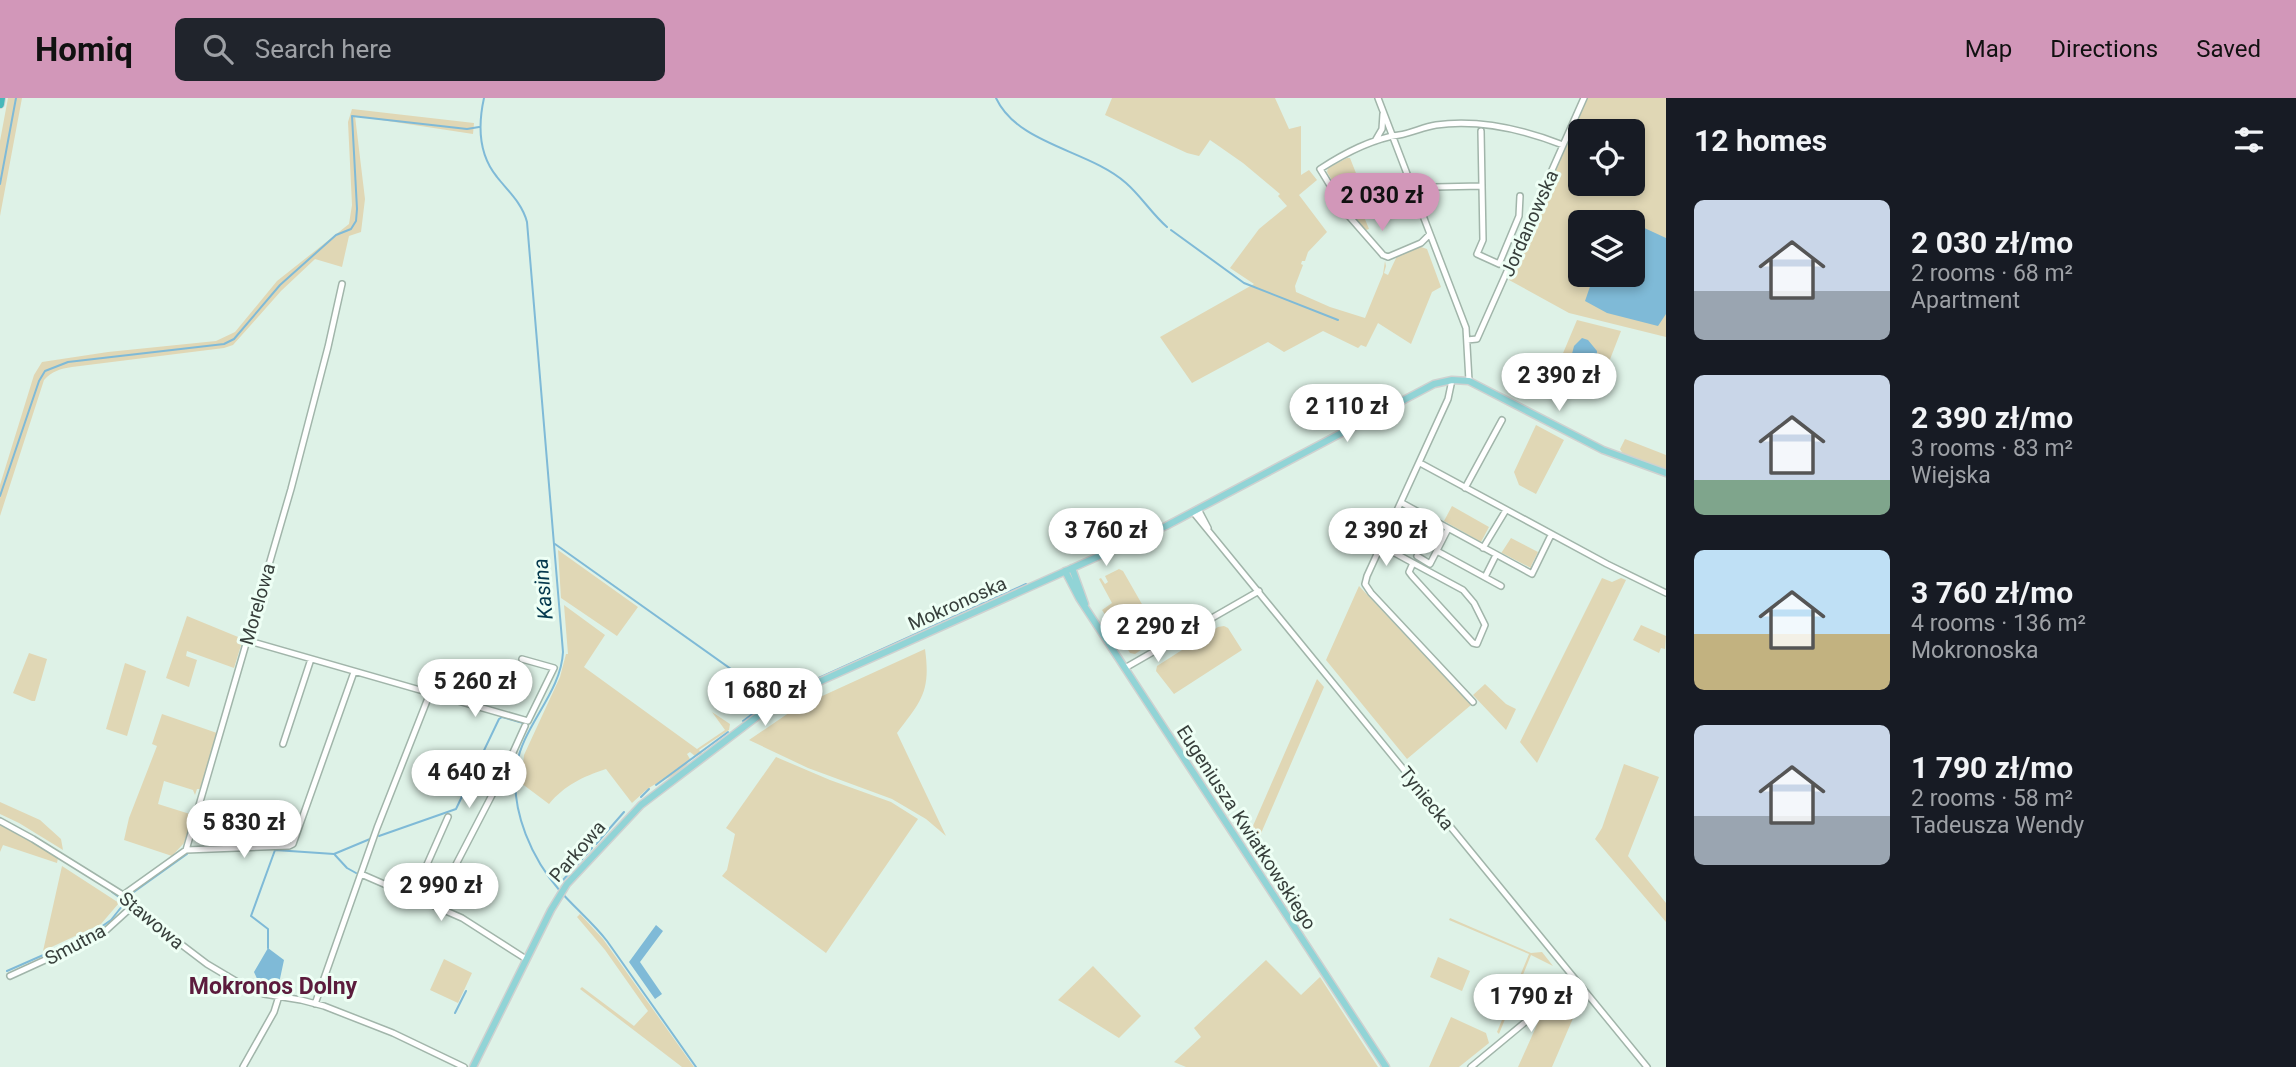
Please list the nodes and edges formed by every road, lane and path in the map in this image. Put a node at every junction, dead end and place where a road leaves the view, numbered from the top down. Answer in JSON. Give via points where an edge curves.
{"nodes":[{"id":1,"x":1,"y":98,"type":"edge"},
{"id":2,"x":1378,"y":98,"type":"edge"},
{"id":3,"x":1584,"y":98,"type":"edge"},
{"id":4,"x":0,"y":104,"type":"edge"},
{"id":5,"x":1383,"y":111,"type":"junction"},
{"id":6,"x":1481,"y":131,"type":"dead end"},
{"id":7,"x":1392,"y":135,"type":"junction"},
{"id":8,"x":1375,"y":141,"type":"junction"},
{"id":9,"x":1563,"y":145,"type":"junction"},
{"id":10,"x":1452,"y":177,"type":"dead end"},
{"id":11,"x":1441,"y":178,"type":"dead end"},
{"id":12,"x":1452,"y":186,"type":"junction"},
{"id":13,"x":1482,"y":186,"type":"junction"},
{"id":14,"x":1520,"y":196,"type":"dead end"},
{"id":15,"x":1430,"y":234,"type":"junction"},
{"id":16,"x":1421,"y":243,"type":"junction"},
{"id":17,"x":1435,"y":247,"type":"junction"},
{"id":18,"x":342,"y":284,"type":"dead end"},
{"id":19,"x":1468,"y":340,"type":"junction"},
{"id":20,"x":1456,"y":380,"type":"junction"},
{"id":21,"x":1469,"y":381,"type":"junction"},
{"id":22,"x":1502,"y":420,"type":"dead end"},
{"id":23,"x":1420,"y":463,"type":"junction"},
{"id":24,"x":1666,"y":473,"type":"edge"},
{"id":25,"x":1465,"y":488,"type":"junction"},
{"id":26,"x":1402,"y":503,"type":"junction"},
{"id":27,"x":1195,"y":510,"type":"junction"},
{"id":28,"x":1506,"y":510,"type":"junction"},
{"id":29,"x":1448,"y":529,"type":"junction"},
{"id":30,"x":1551,"y":534,"type":"junction"},
{"id":31,"x":1382,"y":546,"type":"junction"},
{"id":32,"x":1483,"y":548,"type":"junction"},
{"id":33,"x":1437,"y":551,"type":"junction"},
{"id":34,"x":1496,"y":555,"type":"junction"},
{"id":35,"x":1417,"y":556,"type":"dead end"},
{"id":36,"x":1413,"y":564,"type":"junction"},
{"id":37,"x":1069,"y":570,"type":"junction"},
{"id":38,"x":1485,"y":577,"type":"junction"},
{"id":39,"x":1501,"y":586,"type":"dead end"},
{"id":40,"x":1259,"y":592,"type":"junction"},
{"id":41,"x":1666,"y":593,"type":"edge"},
{"id":42,"x":246,"y":640,"type":"junction"},
{"id":43,"x":311,"y":659,"type":"junction"},
{"id":44,"x":522,"y":659,"type":"dead end"},
{"id":45,"x":1125,"y":668,"type":"junction"},
{"id":46,"x":354,"y":673,"type":"junction"},
{"id":47,"x":430,"y":693,"type":"junction"},
{"id":48,"x":1473,"y":702,"type":"dead end"},
{"id":49,"x":526,"y":723,"type":"junction"},
{"id":50,"x":735,"y":734,"type":"joint"},
{"id":51,"x":283,"y":744,"type":"dead end"},
{"id":52,"x":448,"y":817,"type":"dead end"},
{"id":53,"x":0,"y":821,"type":"edge"},
{"id":54,"x":186,"y":850,"type":"junction"},
{"id":55,"x":361,"y":874,"type":"junction"},
{"id":56,"x":124,"y":895,"type":"junction"},
{"id":57,"x":413,"y":896,"type":"junction"},
{"id":58,"x":135,"y":904,"type":"junction"},
{"id":59,"x":435,"y":905,"type":"junction"},
{"id":60,"x":526,"y":959,"type":"junction"},
{"id":61,"x":10,"y":976,"type":"dead end"},
{"id":62,"x":1576,"y":980,"type":"junction"},
{"id":63,"x":279,"y":996,"type":"junction"},
{"id":64,"x":315,"y":1004,"type":"junction"},
{"id":65,"x":1385,"y":1066,"type":"edge"},
{"id":66,"x":243,"y":1067,"type":"edge"},
{"id":67,"x":464,"y":1067,"type":"edge"},
{"id":68,"x":473,"y":1067,"type":"edge"},
{"id":69,"x":1471,"y":1067,"type":"edge"},
{"id":70,"x":1647,"y":1067,"type":"edge"}],
"edges":[{"from":1,"to":4,"type":"highway"},
{"from":2,"to":5,"type":"street"},
{"from":3,"to":9,"type":"street","name":"Jordanowska"},
{"from":5,"to":7,"type":"street"},
{"from":5,"to":8,"type":"street"},
{"from":6,"to":13,"type":"street"},
{"from":7,"to":8,"type":"street"},
{"from":7,"to":9,"type":"street","via":[[1437,125],[1481,124],[1523,131]]},
{"from":7,"to":15,"type":"street"},
{"from":8,"to":16,"type":"street","via":[[1320,169],[1348,215],[1383,255]]},
{"from":9,"to":19,"type":"street","name":"Jordanowska","via":[[1477,339]]},
{"from":10,"to":12,"type":"street"},
{"from":11,"to":12,"type":"street","via":[[1438,187]]},
{"from":12,"to":13,"type":"street"},
{"from":13,"to":14,"type":"street","via":[[1483,240],[1477,254],[1499,264],[1519,216]]},
{"from":15,"to":16,"type":"street"},
{"from":15,"to":17,"type":"street"},
{"from":16,"to":17,"type":"street"},
{"from":17,"to":19,"type":"street"},
{"from":18,"to":42,"type":"street","name":"Morelowa","via":[[311,416]]},
{"from":19,"to":21,"type":"street"},
{"from":20,"to":21,"type":"main road"},
{"from":20,"to":23,"type":"street"},
{"from":20,"to":27,"type":"main road","name":"Mokronoska","via":[[1428,386]]},
{"from":21,"to":24,"type":"main road","via":[[1598,448]]},
{"from":22,"to":25,"type":"street"},
{"from":23,"to":25,"type":"street"},
{"from":23,"to":26,"type":"street"},
{"from":25,"to":28,"type":"street"},
{"from":26,"to":29,"type":"street"},
{"from":26,"to":31,"type":"street"},
{"from":27,"to":37,"type":"main road","name":"Mokronoska"},
{"from":27,"to":40,"type":"street","name":"Tyniecka"},
{"from":28,"to":30,"type":"street"},
{"from":28,"to":32,"type":"street"},
{"from":29,"to":32,"type":"street"},
{"from":29,"to":33,"type":"street"},
{"from":30,"to":34,"type":"street","via":[[1532,574]]},
{"from":30,"to":41,"type":"street"},
{"from":31,"to":36,"type":"street"},
{"from":31,"to":48,"type":"street","via":[[1367,576],[1371,593]]},
{"from":32,"to":34,"type":"street"},
{"from":33,"to":35,"type":"street","via":[[1430,564]]},
{"from":33,"to":38,"type":"street"},
{"from":34,"to":38,"type":"street"},
{"from":36,"to":36,"type":"street","via":[[1412,576],[1477,644],[1485,625],[1474,603],[1463,590]]},
{"from":37,"to":45,"type":"main road","name":"Eugeniusza Kwiatkowskiego"},
{"from":37,"to":50,"type":"main road","name":"Mokronoska","via":[[803,689]]},
{"from":38,"to":39,"type":"street"},
{"from":40,"to":45,"type":"street"},
{"from":40,"to":62,"type":"street","name":"Tyniecka"},
{"from":42,"to":43,"type":"street"},
{"from":42,"to":54,"type":"street","name":"Morelowa"},
{"from":43,"to":46,"type":"street"},
{"from":43,"to":51,"type":"street"},
{"from":44,"to":49,"type":"street","via":[[554,668]]},
{"from":45,"to":65,"type":"main road","name":"Eugeniusza Kwiatkowskiego"},
{"from":46,"to":47,"type":"street"},
{"from":46,"to":54,"type":"street","via":[[293,844]]},
{"from":47,"to":49,"type":"street"},
{"from":47,"to":55,"type":"street"},
{"from":49,"to":59,"type":"street"},
{"from":50,"to":60,"type":"main road","name":"Parkowa","via":[[634,812],[562,890]]},
{"from":52,"to":57,"type":"street"},
{"from":53,"to":56,"type":"street","name":"Stawowa"},
{"from":54,"to":56,"type":"street"},
{"from":55,"to":57,"type":"street"},
{"from":55,"to":64,"type":"street"},
{"from":56,"to":58,"type":"street","name":"Stawowa"},
{"from":57,"to":59,"type":"street"},
{"from":58,"to":61,"type":"street","name":"Smutna","via":[[102,934]]},
{"from":58,"to":63,"type":"street","name":"Stawowa","via":[[207,964],[251,990]]},
{"from":59,"to":60,"type":"street"},
{"from":60,"to":68,"type":"main road","name":"Parkowa"},
{"from":62,"to":69,"type":"street"},
{"from":62,"to":70,"type":"street","name":"Tyniecka"},
{"from":63,"to":64,"type":"street","name":"Stawowa"},
{"from":63,"to":66,"type":"street"},
{"from":64,"to":67,"type":"street","name":"Stawowa","via":[[393,1033]]}]}
